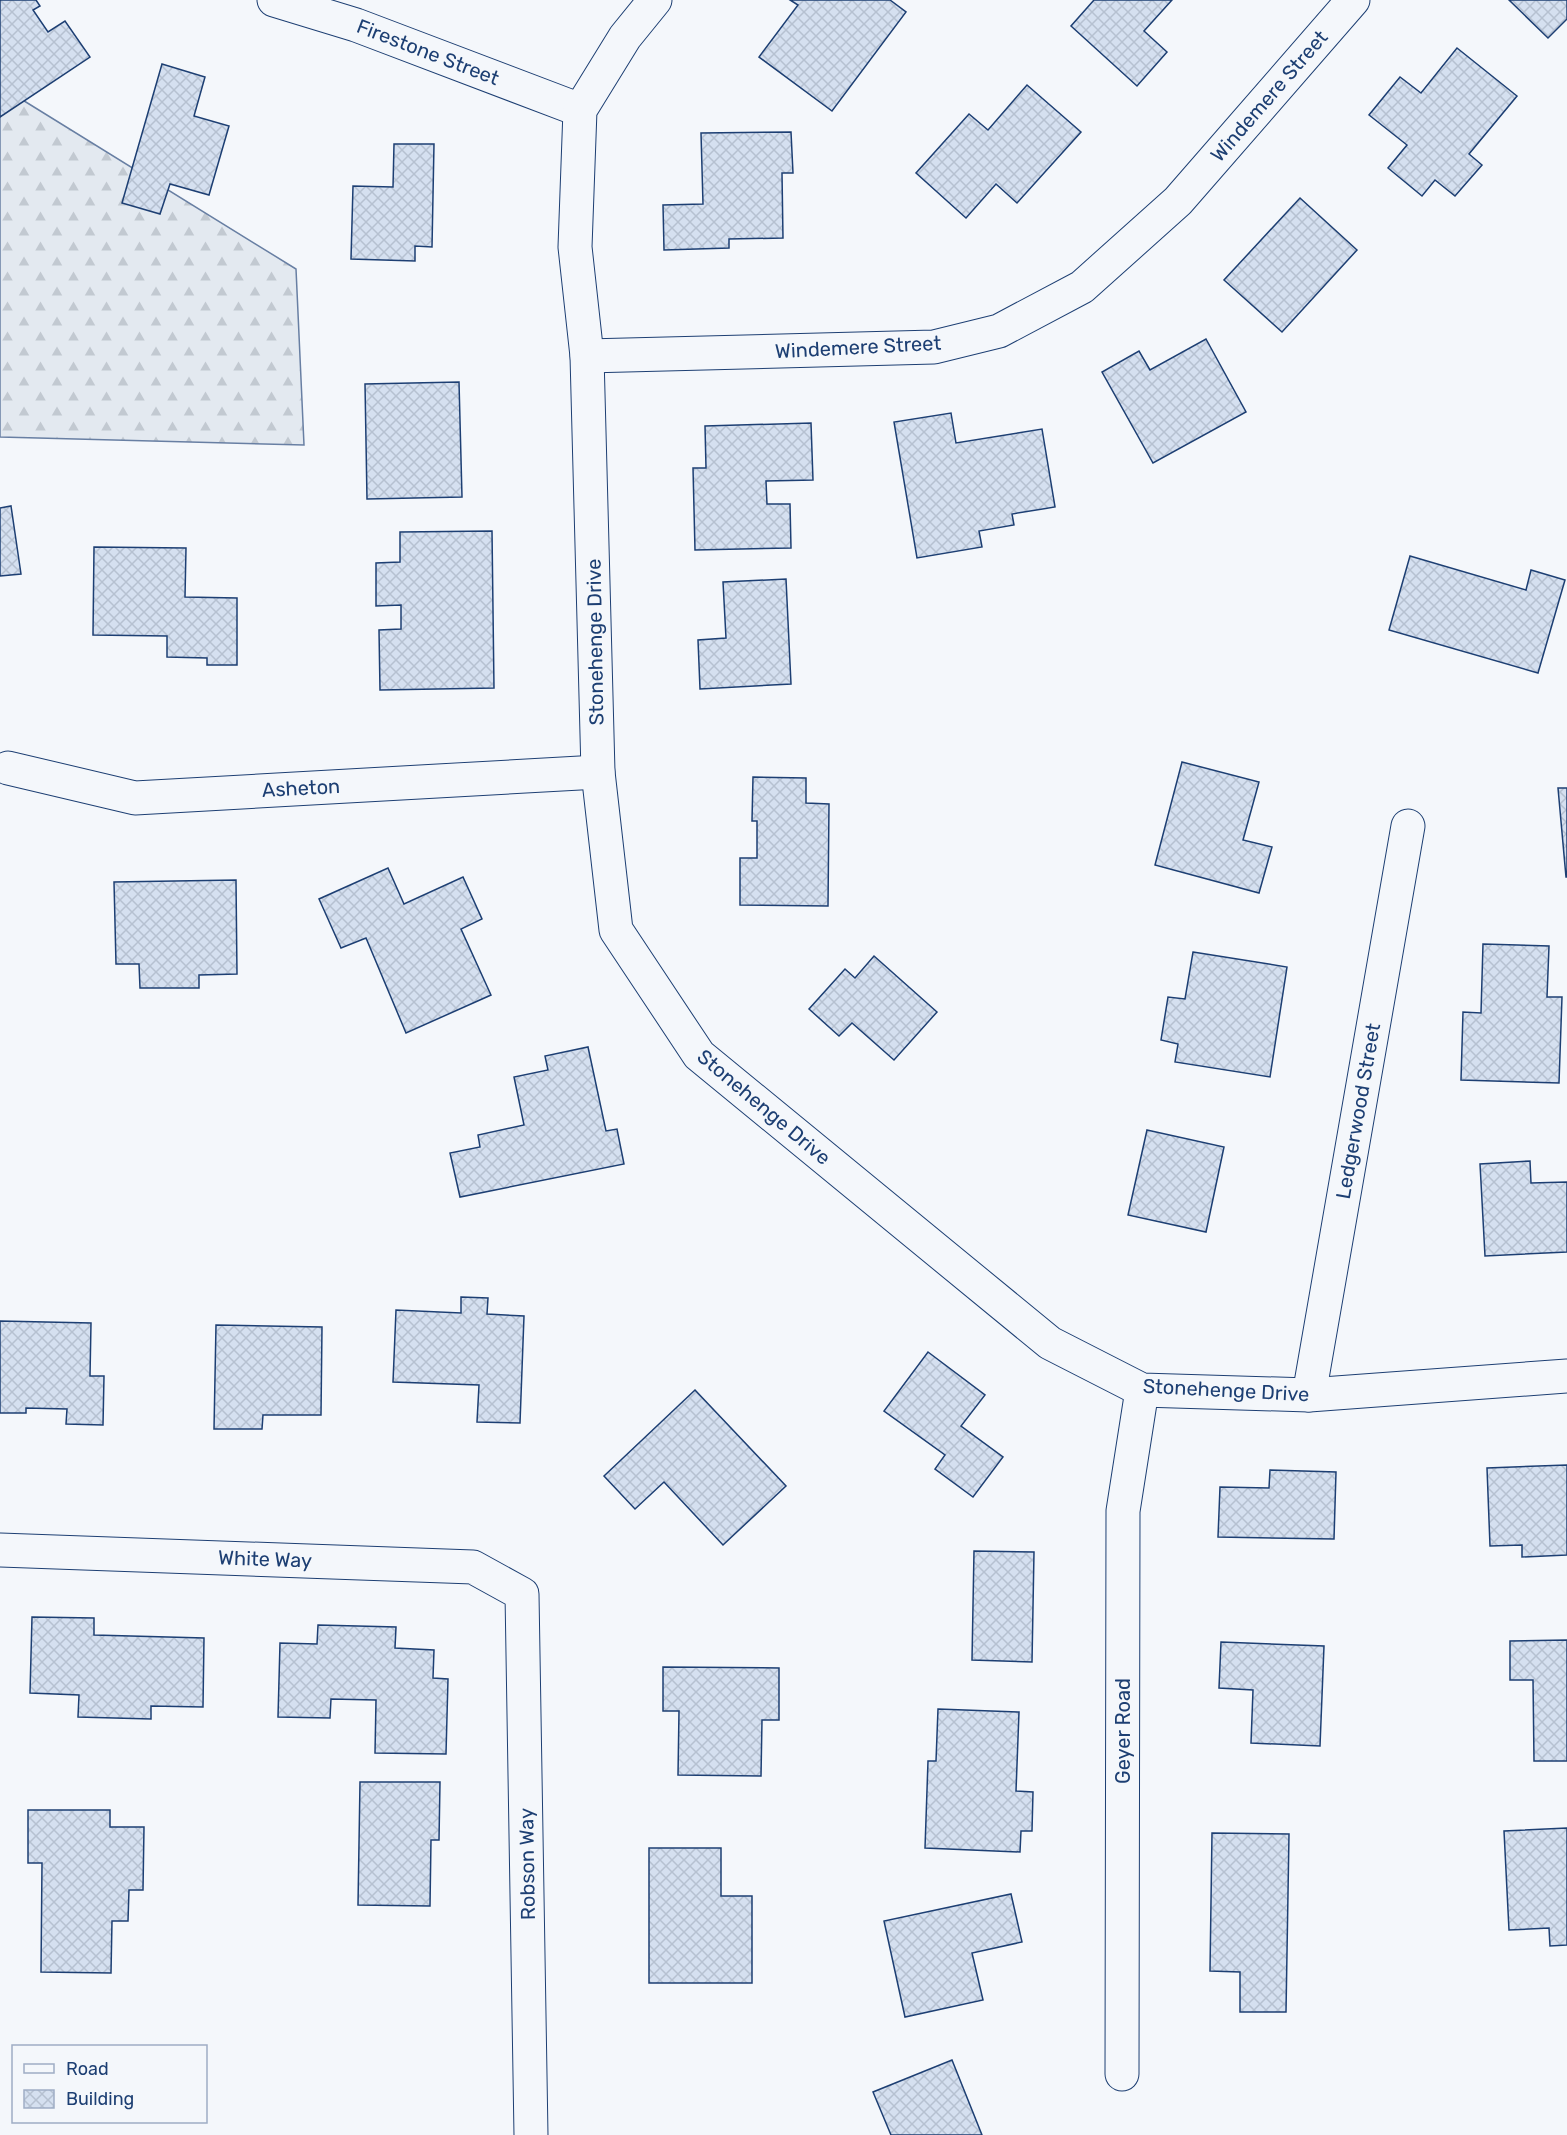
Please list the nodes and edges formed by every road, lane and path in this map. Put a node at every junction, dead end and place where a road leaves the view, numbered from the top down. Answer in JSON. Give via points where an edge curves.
{"nodes":[{"id":1,"x":274,"y":0,"type":"edge"},
{"id":2,"x":656,"y":0,"type":"edge"},
{"id":3,"x":1353,"y":0,"type":"edge"},
{"id":4,"x":580,"y":110,"type":"junction"},
{"id":5,"x":587,"y":356,"type":"junction"},
{"id":6,"x":8,"y":768,"type":"dead end"},
{"id":7,"x":598,"y":772,"type":"junction"},
{"id":8,"x":1408,"y":826,"type":"dead end"},
{"id":9,"x":1567,"y":1376,"type":"edge"},
{"id":10,"x":1142,"y":1390,"type":"junction"},
{"id":11,"x":1309,"y":1395,"type":"junction"},
{"id":12,"x":0,"y":1550,"type":"edge"},
{"id":13,"x":522,"y":1594,"type":"joint"},
{"id":14,"x":1122,"y":2074,"type":"dead end"},
{"id":15,"x":531,"y":2135,"type":"edge"}],
"edges":[{"from":1,"to":4,"type":"street","name":"Firestone Street","via":[[356,25]]},
{"from":2,"to":4,"type":"street","name":"Stonehenge Drive","via":[[625,37]]},
{"from":3,"to":5,"type":"street","name":"Windemere Street","via":[[1178,201],[1082,287],[999,331],[934,347]]},
{"from":4,"to":5,"type":"street","name":"Stonehenge Drive","via":[[575,247]]},
{"from":5,"to":7,"type":"street","name":"Stonehenge Drive"},
{"from":6,"to":7,"type":"street","name":"Asheton","via":[[135,798]]},
{"from":7,"to":10,"type":"street","name":"Stonehenge Drive","via":[[616,930],[699,1055],[1050,1343]]},
{"from":8,"to":11,"type":"street","name":"Ledgerwood Street"},
{"from":9,"to":11,"type":"street","name":"Stonehenge Drive"},
{"from":10,"to":11,"type":"street","name":"Stonehenge Drive"},
{"from":10,"to":14,"type":"street","name":"Geyer Road","via":[[1123,1510]]},
{"from":12,"to":13,"type":"street","name":"White Way","via":[[473,1567]]},
{"from":13,"to":15,"type":"street","name":"Robson Way"}]}
